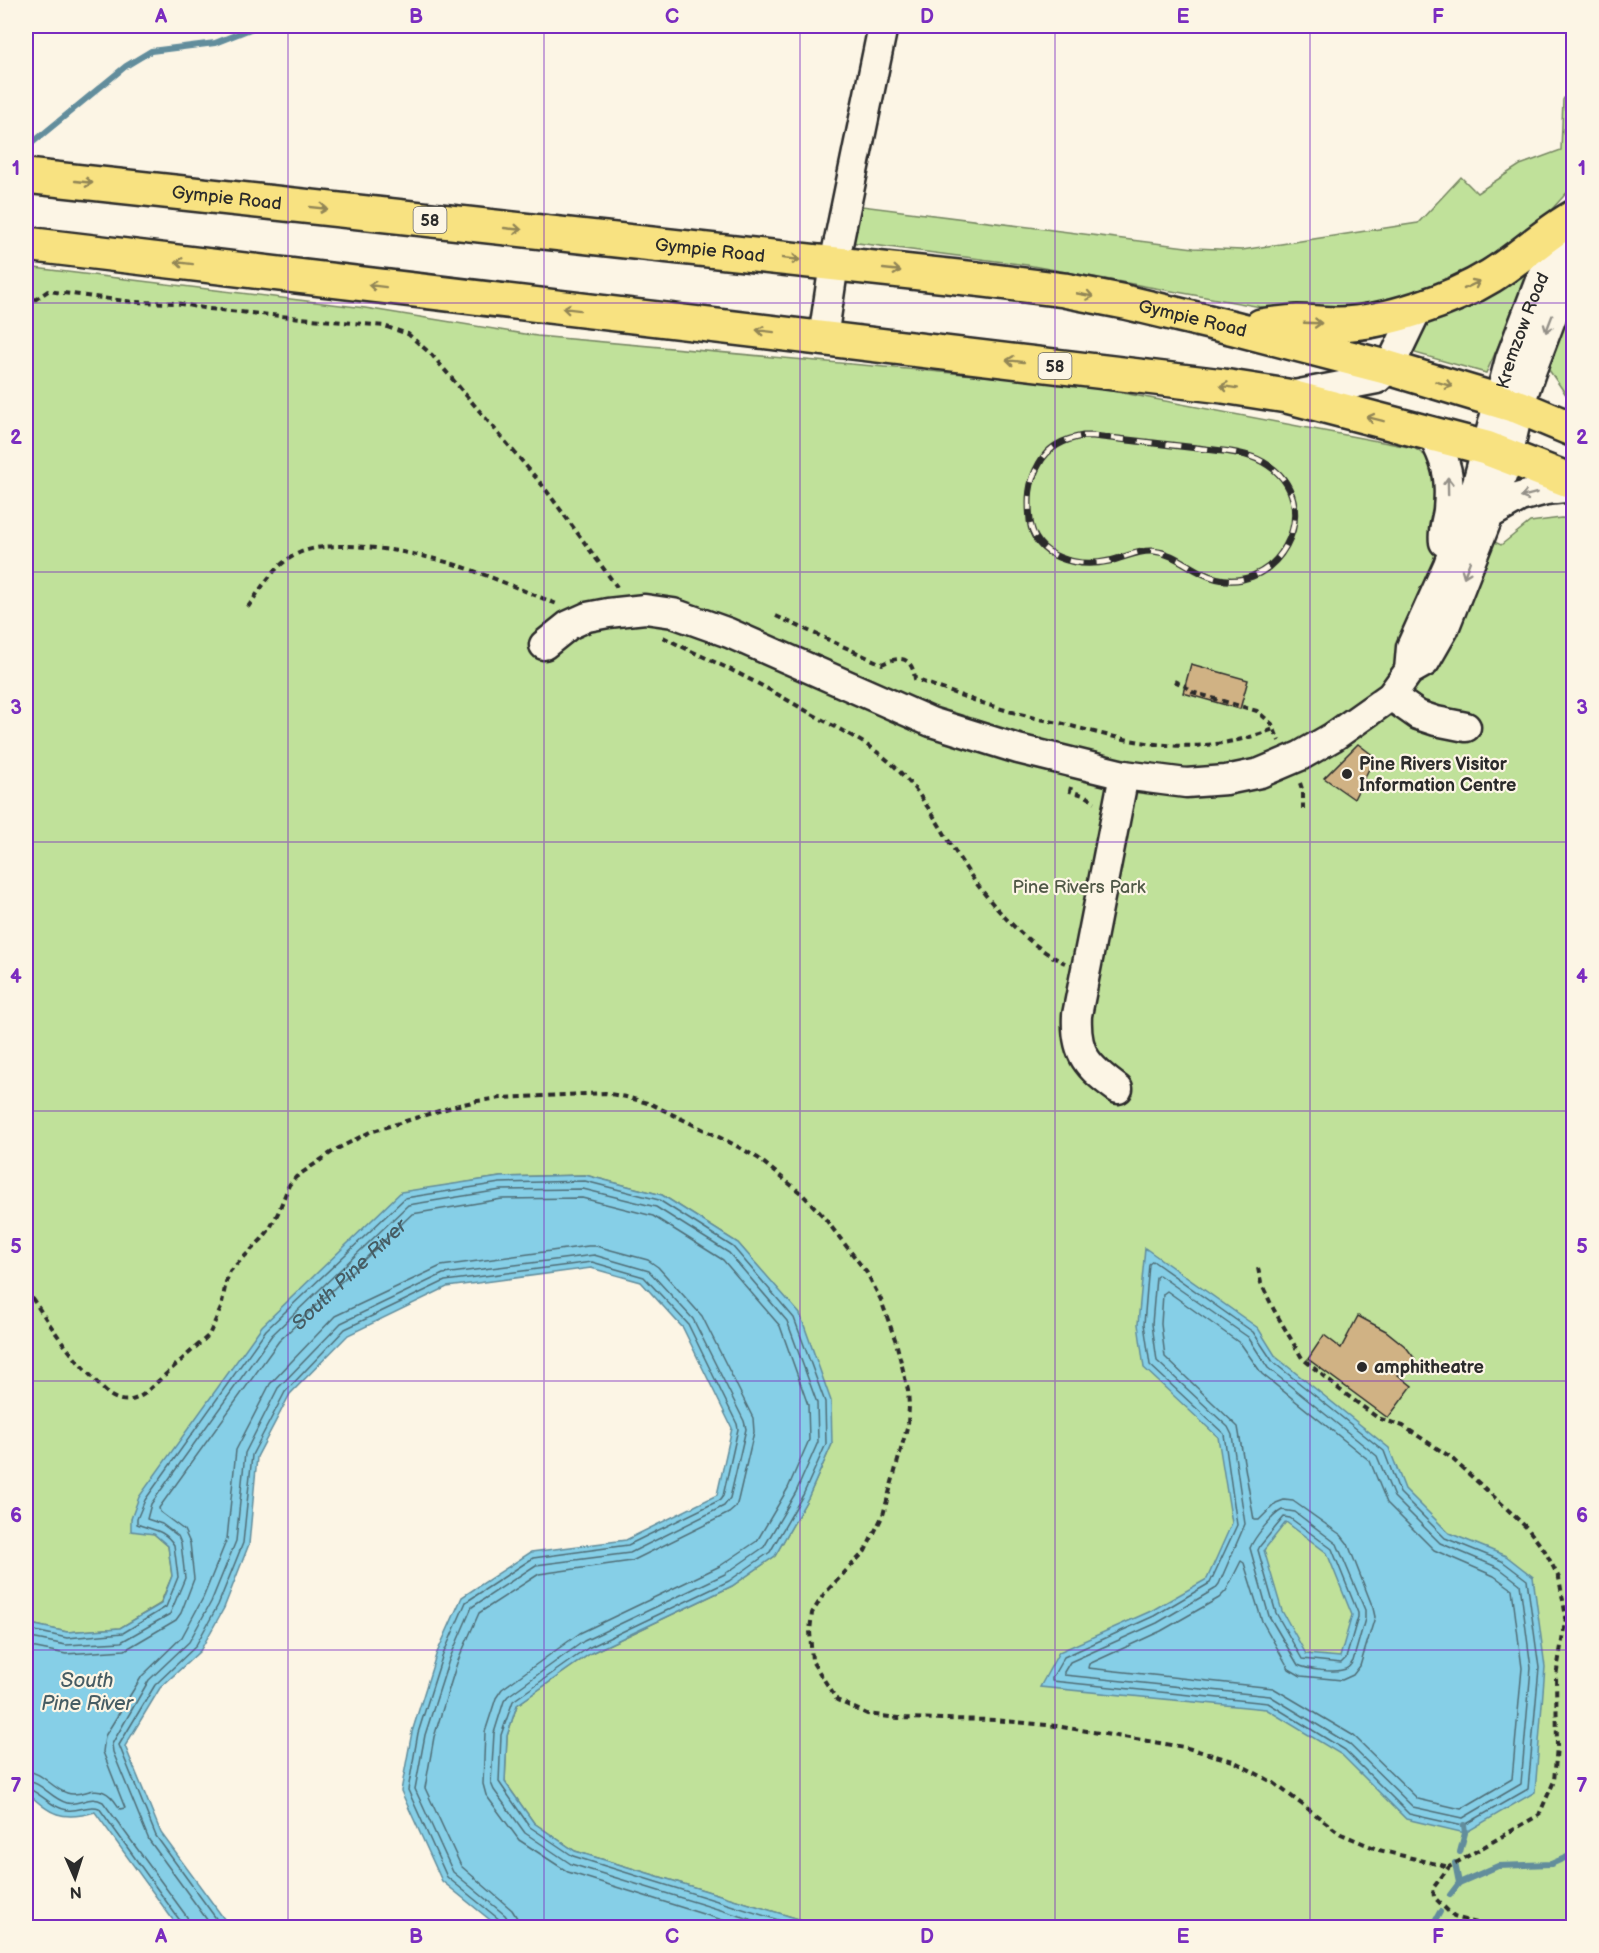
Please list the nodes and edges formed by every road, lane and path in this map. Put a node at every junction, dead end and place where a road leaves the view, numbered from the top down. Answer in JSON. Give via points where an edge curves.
{"nodes":[{"id":1,"x":883,"y":26,"type":"edge"},
{"id":2,"x":26,"y":176,"type":"edge"},
{"id":3,"x":1574,"y":218,"type":"edge"},
{"id":4,"x":26,"y":244,"type":"edge"},
{"id":5,"x":834,"y":264,"type":"junction"},
{"id":6,"x":1574,"y":271,"type":"edge"},
{"id":7,"x":26,"y":306,"type":"edge"},
{"id":8,"x":1418,"y":308,"type":"junction"},
{"id":9,"x":1234,"y":328,"type":"junction"},
{"id":10,"x":823,"y":338,"type":"junction"},
{"id":11,"x":1389,"y":368,"type":"junction"},
{"id":12,"x":1287,"y":396,"type":"junction"},
{"id":13,"x":1509,"y":404,"type":"junction"},
{"id":14,"x":1574,"y":430,"type":"edge"},
{"id":15,"x":1431,"y":433,"type":"junction"},
{"id":16,"x":1497,"y":452,"type":"junction"},
{"id":17,"x":1574,"y":482,"type":"edge"},
{"id":18,"x":1574,"y":487,"type":"edge"},
{"id":19,"x":1489,"y":515,"type":"junction"},
{"id":20,"x":1448,"y":565,"type":"junction"},
{"id":21,"x":248,"y":607,"type":"dead end"},
{"id":22,"x":630,"y":610,"type":"junction"},
{"id":23,"x":776,"y":616,"type":"dead end"},
{"id":24,"x":587,"y":617,"type":"junction"},
{"id":25,"x":544,"y":645,"type":"dead end"},
{"id":26,"x":1409,"y":671,"type":"junction"},
{"id":27,"x":1174,"y":681,"type":"dead end"},
{"id":28,"x":1391,"y":696,"type":"junction"},
{"id":29,"x":1466,"y":727,"type":"dead end"},
{"id":30,"x":1274,"y":729,"type":"junction"},
{"id":31,"x":1289,"y":760,"type":"junction"},
{"id":32,"x":1124,"y":775,"type":"junction"},
{"id":33,"x":1303,"y":808,"type":"dead end"},
{"id":34,"x":1087,"y":970,"type":"junction"},
{"id":35,"x":1118,"y":1089,"type":"dead end"},
{"id":36,"x":1258,"y":1268,"type":"dead end"},
{"id":37,"x":26,"y":1289,"type":"edge"},
{"id":38,"x":1449,"y":1867,"type":"junction"},
{"id":39,"x":1496,"y":1928,"type":"edge"}],
"edges":[{"from":1,"to":5,"type":"street"},
{"from":2,"to":5,"type":"highway","name":"Gympie Road","number":"58","one_way":true},
{"from":8,"to":3,"type":"highway","one_way":true,"via":[[1490,276],[1557,226]]},
{"from":3,"to":13,"type":"street","name":"Kremzow Road","via":[[1539,283],[1510,360]]},
{"from":10,"to":4,"type":"highway","number":"58","one_way":true},
{"from":5,"to":9,"type":"highway","name":"Gympie Road","number":"58","one_way":true,"via":[[1064,290]]},
{"from":5,"to":10,"type":"street"},
{"from":6,"to":13,"type":"street","name":"Kremzow Road","one_way":true},
{"from":7,"to":22,"type":"path","via":[[48,291],[384,326],[408,334],[432,355],[543,486]]},
{"from":9,"to":8,"type":"highway","one_way":true,"via":[[1296,322],[1341,324]]},
{"from":8,"to":11,"type":"street"},
{"from":9,"to":11,"type":"highway","name":"Gympie Road","number":"58"},
{"from":12,"to":10,"type":"highway","number":"58","one_way":true},
{"from":11,"to":12,"type":"street","via":[[1377,380]]},
{"from":11,"to":13,"type":"highway","name":"Gympie Road","number":"58","one_way":true},
{"from":15,"to":12,"type":"highway","number":"58","one_way":true},
{"from":13,"to":14,"type":"highway","name":"Gympie Road","number":"58"},
{"from":13,"to":16,"type":"street","name":"Kremzow Road"},
{"from":15,"to":16,"type":"highway","number":"58"},
{"from":20,"to":15,"type":"street","one_way":true,"via":[[1443,537],[1449,482],[1443,454]]},
{"from":16,"to":17,"type":"highway","number":"58"},
{"from":16,"to":19,"type":"street"},
{"from":16,"to":20,"type":"street","via":[[1477,483]]},
{"from":18,"to":19,"type":"street","one_way":true,"via":[[1520,497]]},
{"from":19,"to":26,"type":"street","one_way":true,"via":[[1444,629],[1425,662]]},
{"from":20,"to":26,"type":"street","via":[[1411,647]]},
{"from":21,"to":24,"type":"path","via":[[274,569],[297,553],[325,546],[357,546],[460,566]]},
{"from":22,"to":24,"type":"street"},
{"from":22,"to":32,"type":"street","via":[[673,613],[699,621],[932,722],[1018,749]]},
{"from":22,"to":34,"type":"path","via":[[643,628],[752,680],[877,752],[913,787],[967,870],[1025,936],[1055,959]]},
{"from":23,"to":30,"type":"path","via":[[882,664],[900,658],[908,661],[915,679],[961,696],[1119,739],[1208,746],[1245,740]]},
{"from":24,"to":25,"type":"street","via":[[569,625]]},
{"from":26,"to":28,"type":"street"},
{"from":27,"to":30,"type":"path","via":[[1192,692],[1257,711]]},
{"from":28,"to":29,"type":"street","via":[[1418,715]]},
{"from":28,"to":31,"type":"street","via":[[1333,737]]},
{"from":30,"to":31,"type":"path"},
{"from":31,"to":32,"type":"street","via":[[1260,773],[1226,780],[1186,783]]},
{"from":31,"to":33,"type":"path","via":[[1300,784]]},
{"from":32,"to":34,"type":"street"},
{"from":34,"to":35,"type":"street","via":[[1077,1015],[1078,1046],[1088,1064]]},
{"from":36,"to":38,"type":"path","via":[[1274,1310],[1302,1358],[1378,1418],[1403,1426],[1449,1456],[1528,1529],[1559,1578],[1566,1617],[1556,1676],[1554,1781],[1539,1815]]},
{"from":37,"to":38,"type":"path","via":[[67,1351],[100,1386],[119,1400],[136,1399],[209,1335],[230,1271],[269,1230],[289,1185],[335,1150],[370,1132],[455,1106],[501,1098],[605,1093],[651,1104],[758,1158],[802,1194],[867,1273],[896,1342],[908,1390],[908,1424],[883,1515],[865,1551],[824,1594],[812,1613],[812,1661],[837,1700],[867,1714],[1056,1726],[1184,1747],[1233,1761],[1274,1783],[1341,1834],[1379,1850]]},
{"from":38,"to":39,"type":"path","via":[[1433,1888],[1434,1897],[1454,1917]]}]}
